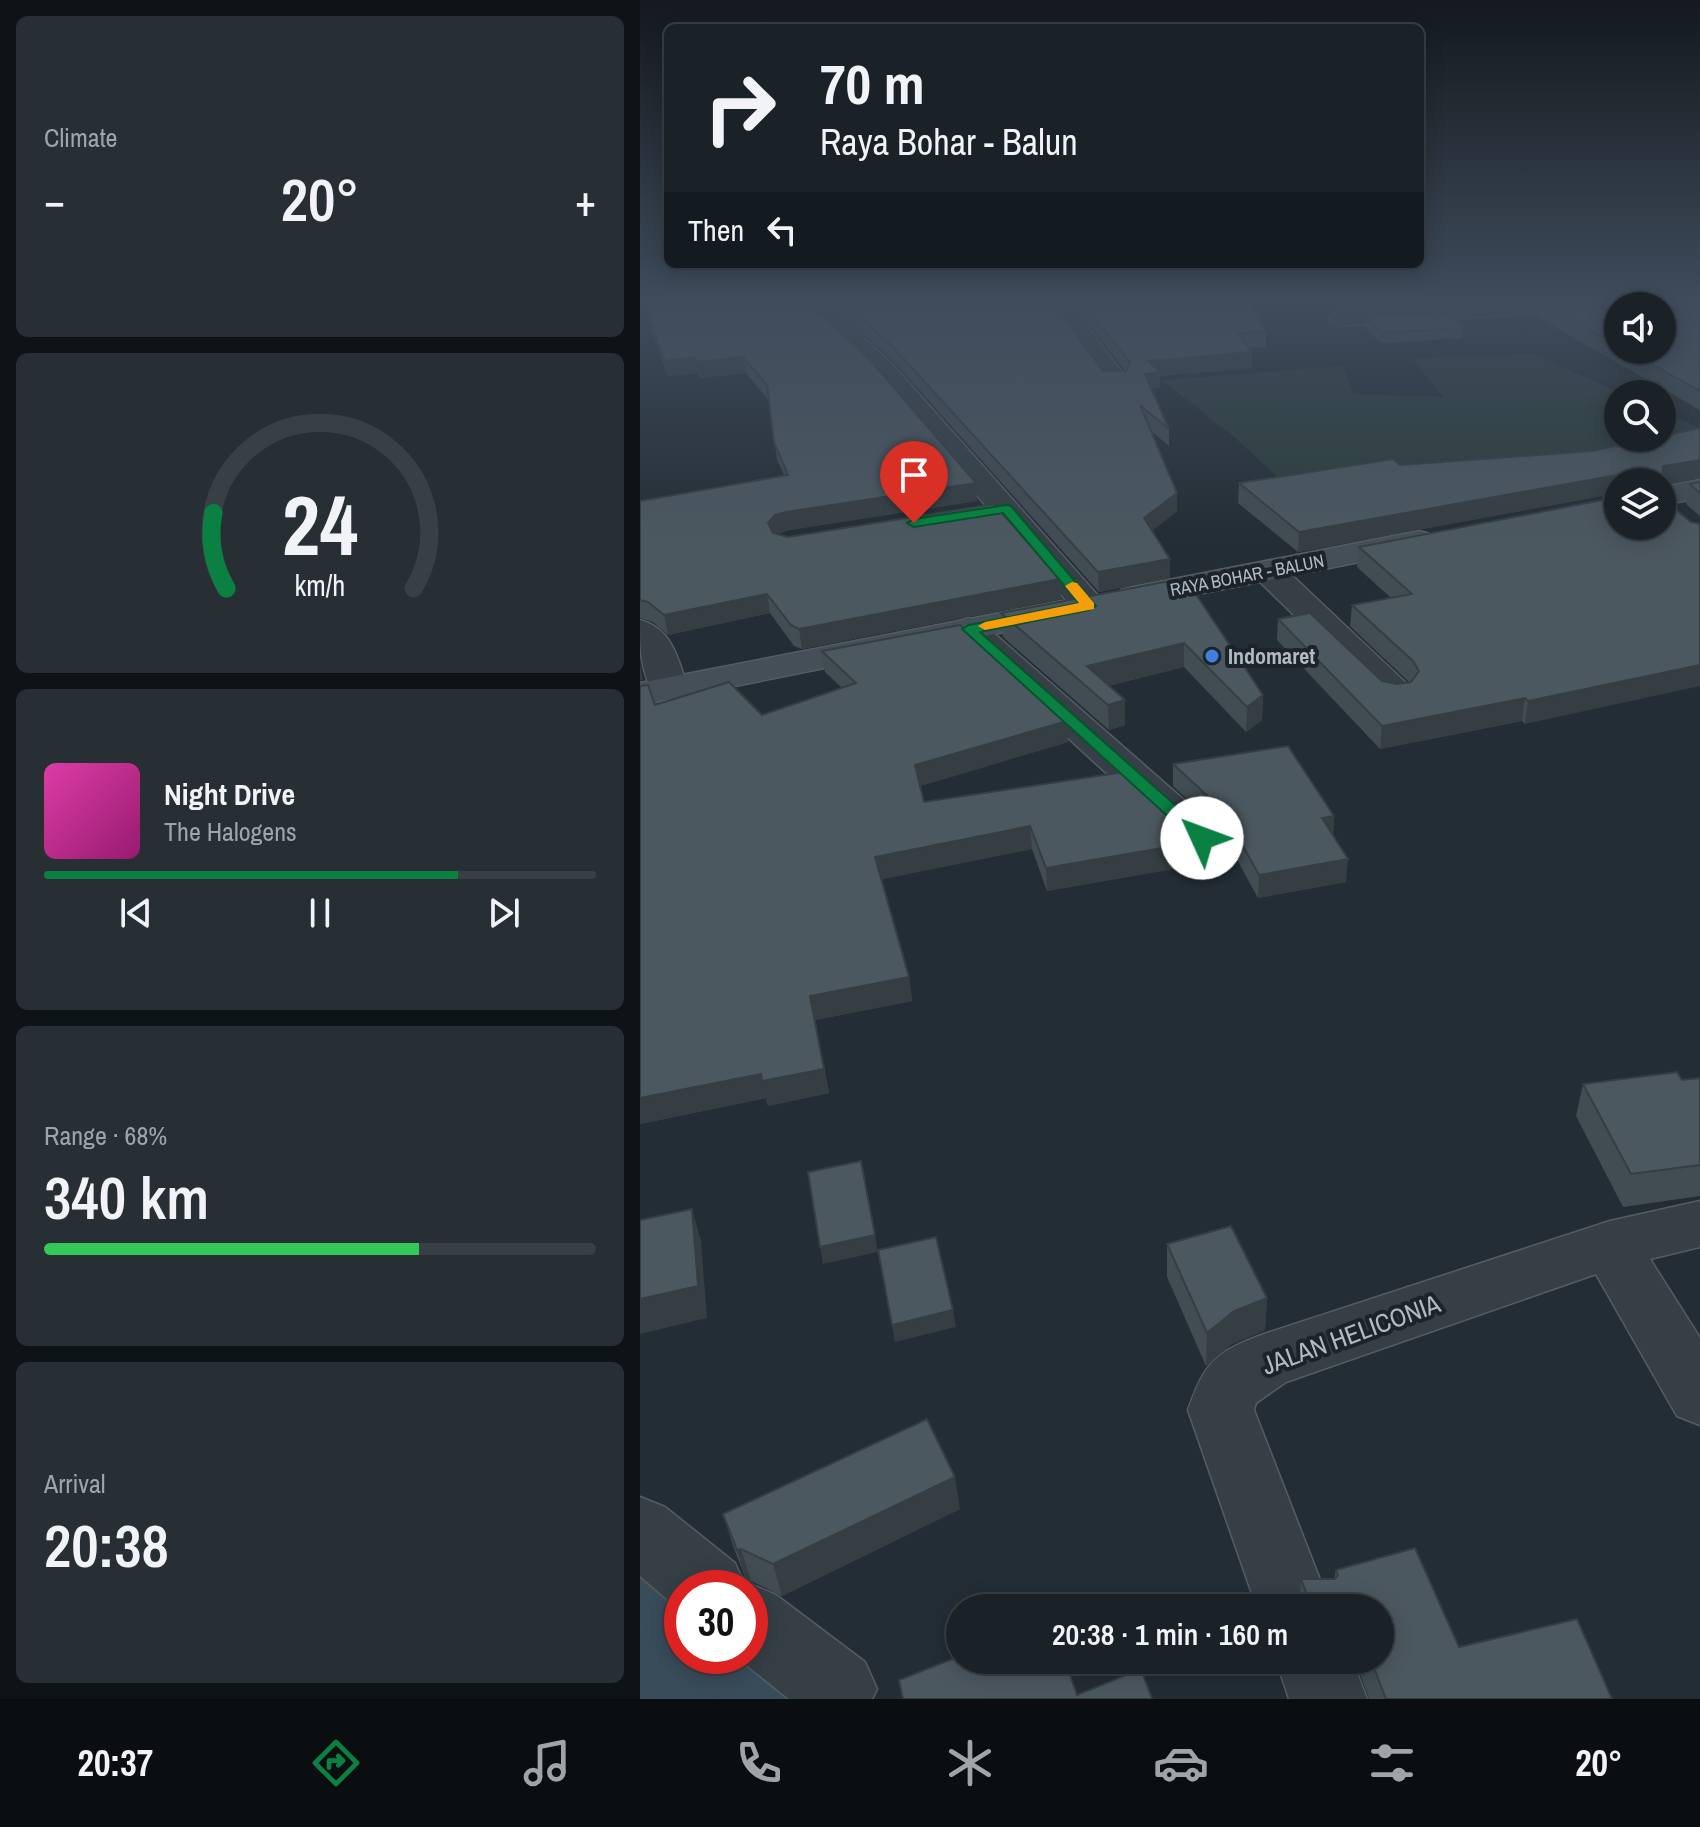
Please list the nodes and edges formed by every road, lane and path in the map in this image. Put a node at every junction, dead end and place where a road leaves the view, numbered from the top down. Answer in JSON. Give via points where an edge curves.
{"nodes":[{"id":1,"x":893,"y":380,"type":"edge"},
{"id":2,"x":1700,"y":489,"type":"edge"},
{"id":3,"x":1676,"y":502,"type":"edge"},
{"id":4,"x":1006,"y":508,"type":"junction"},
{"id":5,"x":975,"y":513,"type":"edge"},
{"id":6,"x":1443,"y":536,"type":"edge"},
{"id":7,"x":1268,"y":571,"type":"junction"},
{"id":8,"x":1089,"y":606,"type":"junction"},
{"id":9,"x":969,"y":629,"type":"junction"},
{"id":10,"x":640,"y":631,"type":"edge"},
{"id":11,"x":654,"y":691,"type":"edge"},
{"id":12,"x":1395,"y":693,"type":"edge"},
{"id":13,"x":1202,"y":838,"type":"edge"},
{"id":14,"x":1700,"y":1224,"type":"edge"},
{"id":15,"x":1610,"y":1245,"type":"junction"},
{"id":16,"x":1700,"y":1396,"type":"edge"},
{"id":17,"x":640,"y":1531,"type":"edge"},
{"id":18,"x":687,"y":1570,"type":"edge"},
{"id":19,"x":1289,"y":1594,"type":"edge"},
{"id":20,"x":768,"y":1635,"type":"edge"},
{"id":21,"x":1319,"y":1674,"type":"edge"},
{"id":22,"x":838,"y":1689,"type":"dead end"},
{"id":23,"x":1328,"y":1699,"type":"edge"}],
"edges":[{"from":1,"to":4,"type":"street"},
{"from":2,"to":3,"type":"street"},
{"from":4,"to":5,"type":"street"},
{"from":4,"to":8,"type":"street"},
{"from":6,"to":7,"type":"street","name":"RAYA BOHAR - BALUN"},
{"from":7,"to":8,"type":"street","name":"RAYA BOHAR - BALUN"},
{"from":7,"to":12,"type":"street"},
{"from":8,"to":9,"type":"street","name":"RAYA BOHAR - BALUN"},
{"from":9,"to":11,"type":"street","name":"RAYA BOHAR - BALUN"},
{"from":9,"to":13,"type":"street"},
{"from":10,"to":11,"type":"street","via":[[656,646]]},
{"from":14,"to":15,"type":"street","name":"JALAN HELICONIA"},
{"from":15,"to":16,"type":"street"},
{"from":15,"to":19,"type":"street","name":"JALAN HELICONIA","via":[[1264,1362],[1229,1386],[1221,1410]]},
{"from":17,"to":18,"type":"street"},
{"from":20,"to":22,"type":"street"},
{"from":21,"to":23,"type":"street"}]}
